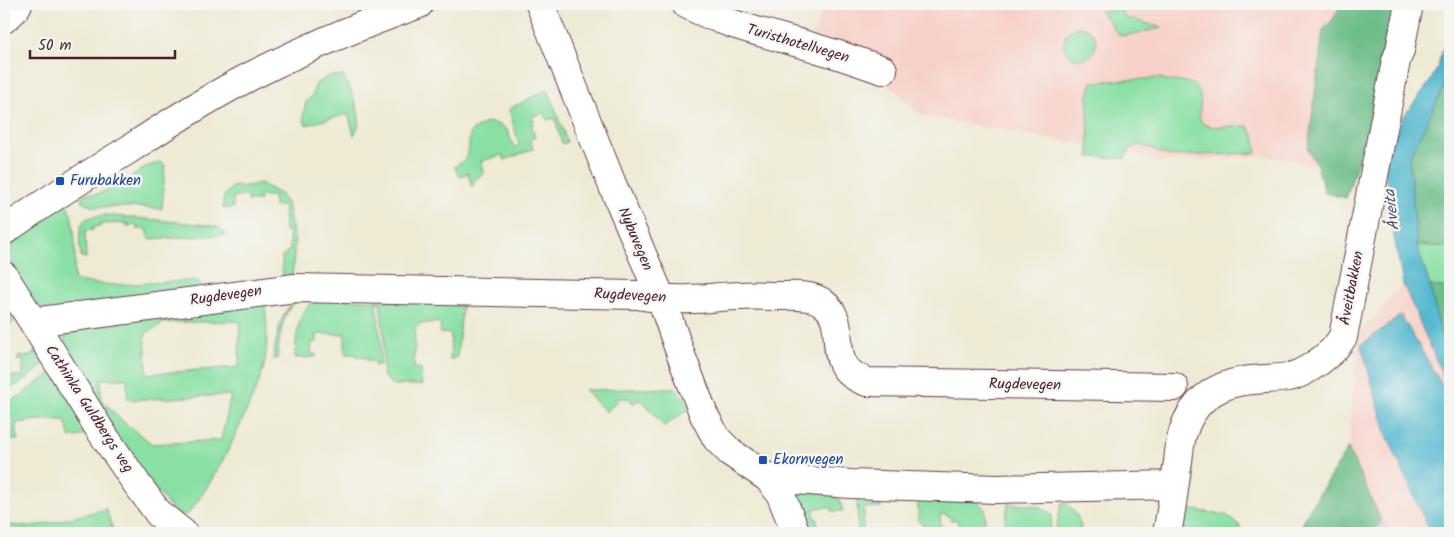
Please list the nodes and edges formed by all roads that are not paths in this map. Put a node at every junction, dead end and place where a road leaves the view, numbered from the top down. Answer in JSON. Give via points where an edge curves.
{"nodes":[{"id":1,"x":18,"y":4,"type":"edge"},
{"id":2,"x":419,"y":4,"type":"edge"},
{"id":3,"x":540,"y":4,"type":"edge"},
{"id":4,"x":686,"y":4,"type":"edge"},
{"id":5,"x":1409,"y":4,"type":"edge"},
{"id":6,"x":4,"y":19,"type":"edge"},
{"id":7,"x":883,"y":70,"type":"dead end"},
{"id":8,"x":4,"y":230,"type":"edge"},
{"id":9,"x":4,"y":276,"type":"edge"},
{"id":10,"x":661,"y":298,"type":"junction"},
{"id":11,"x":34,"y":322,"type":"junction"},
{"id":12,"x":1174,"y":387,"type":"dead end"},
{"id":13,"x":768,"y":478,"type":"junction"},
{"id":14,"x":1174,"y":485,"type":"junction"},
{"id":15,"x":183,"y":533,"type":"edge"},
{"id":16,"x":796,"y":533,"type":"edge"},
{"id":17,"x":1167,"y":533,"type":"edge"}],
"edges":[{"from":1,"to":6,"type":"street"},
{"from":2,"to":8,"type":"street","via":[[361,26],[255,74],[211,98]]},
{"from":3,"to":10,"type":"street","name":"Nybuvegen"},
{"from":4,"to":7,"type":"street","name":"Turisthotellvegen","via":[[747,29]]},
{"from":5,"to":14,"type":"street","name":"Åveitbakken","via":[[1342,337],[1332,352],[1290,376],[1242,381],[1215,390],[1202,399],[1183,431]]},
{"from":9,"to":11,"type":"street","name":"Cathinka Guldbergs veg"},
{"from":10,"to":11,"type":"street","name":"Rugdevegen","via":[[295,288]]},
{"from":10,"to":12,"type":"street","name":"Rugdevegen","via":[[802,296],[822,302],[831,310],[836,322],[844,367],[867,382]]},
{"from":10,"to":13,"type":"street","name":"Nybuvegen","via":[[704,415],[717,439]]},
{"from":11,"to":15,"type":"street","name":"Cathinka Guldbergs veg","via":[[137,484],[159,514]]},
{"from":13,"to":14,"type":"street","via":[[996,490]]},
{"from":13,"to":16,"type":"street","name":"Nybuvegen","via":[[780,493]]},
{"from":14,"to":17,"type":"street","name":"Åveitbakken"}]}
